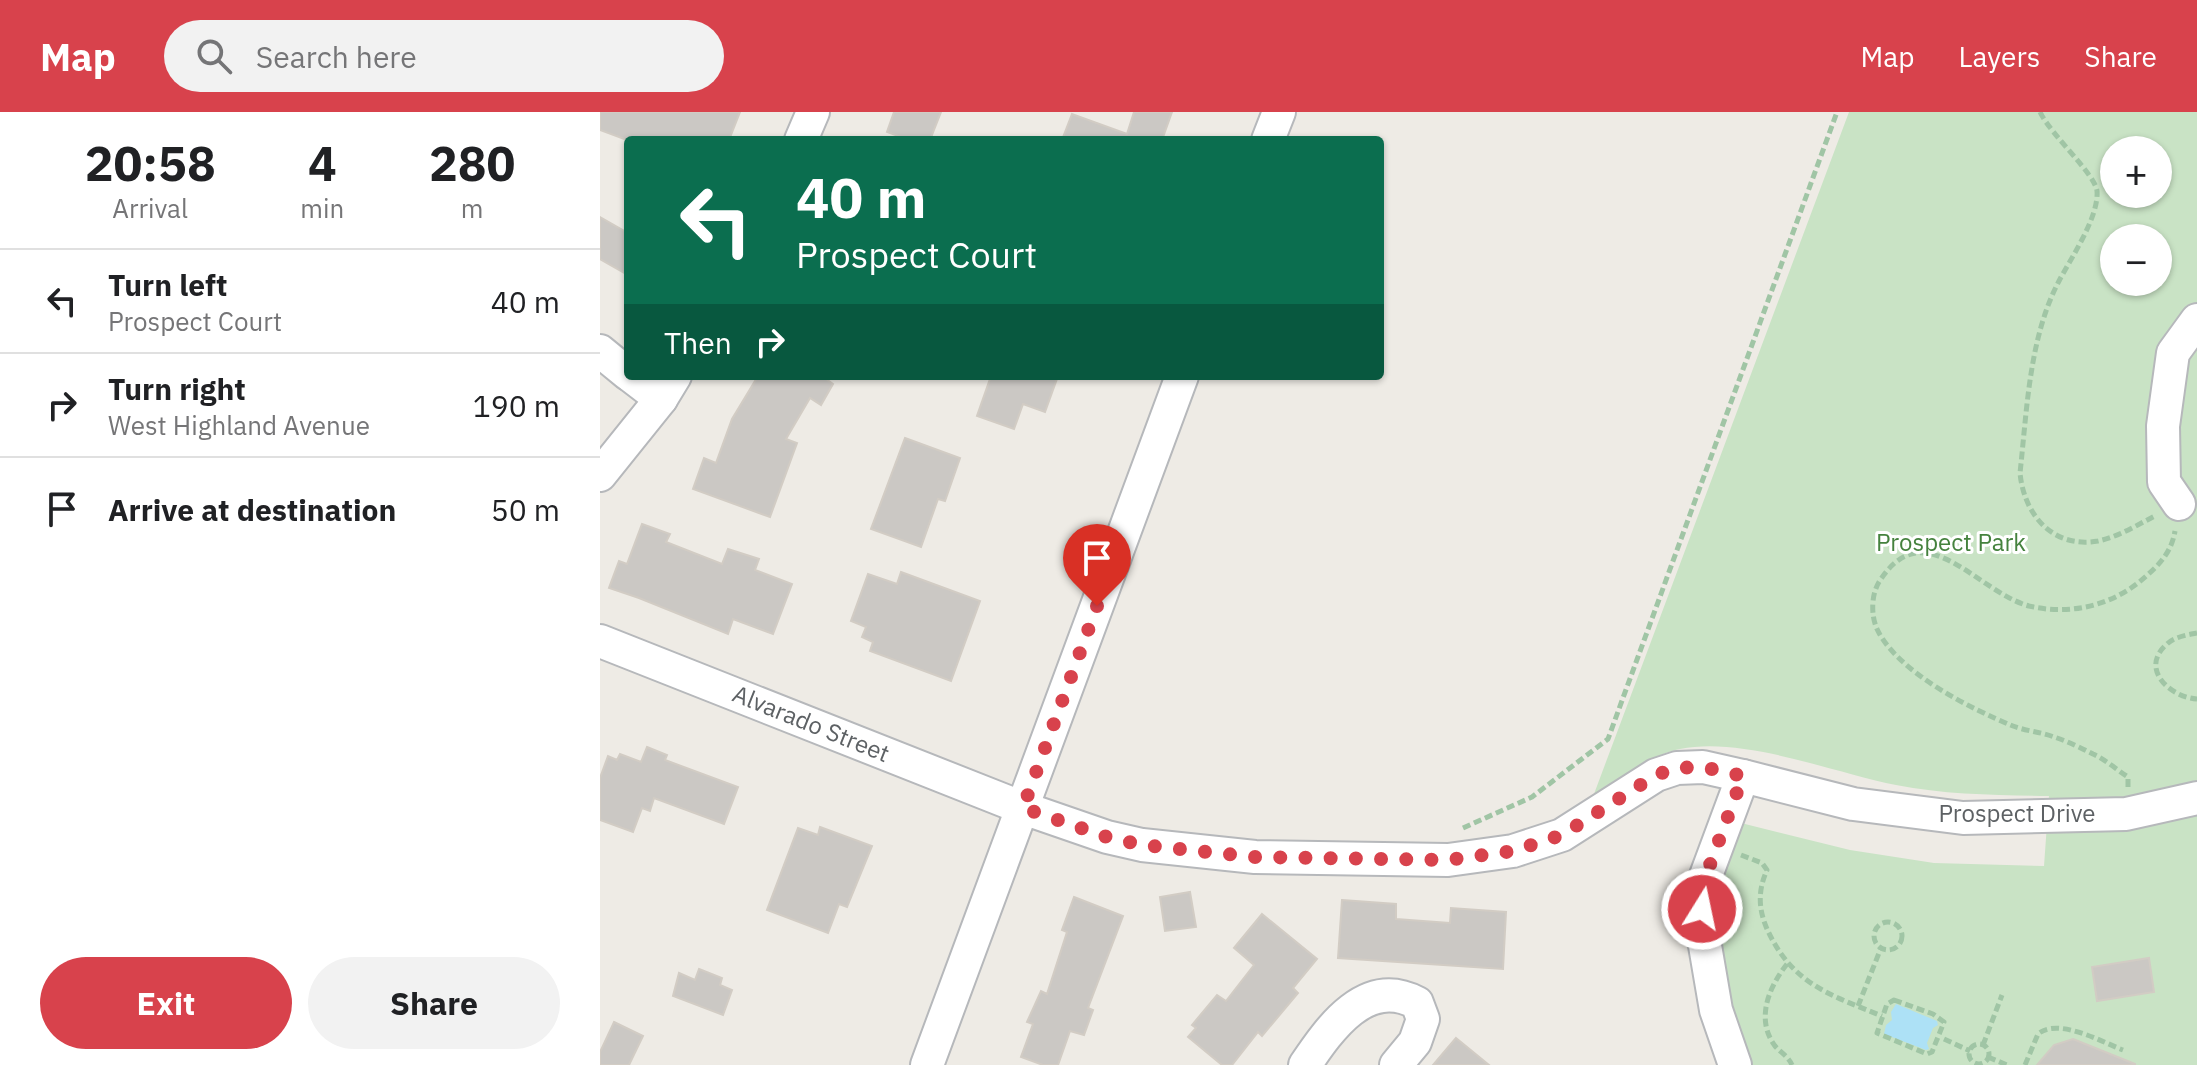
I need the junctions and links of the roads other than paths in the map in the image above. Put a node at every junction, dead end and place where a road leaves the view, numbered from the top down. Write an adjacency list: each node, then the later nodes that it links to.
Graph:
1 (813, 112): 3 (street)
2 (1279, 112): 4 (street)
3 (803, 136)
4 (1270, 136)
5 (2197, 320): 12 (street)
6 (600, 351): 7 (street)
7 (624, 370)
8 (645, 380): 10 (street)
9 (1181, 380): 16 (street)
10 (668, 388): 11 (street)
11 (600, 475)
12 (2179, 504)
13 (600, 641): 16 (street, Alvarado Street)
14 (1743, 776): 15 (street, Prospect Drive); 16 (street, Alvarado Street); 20 (street)
15 (2197, 798)
16 (1023, 808): 17 (street)
17 (927, 1065)
18 (1305, 1065): 19 (street)
19 (1396, 1065)
20 (1735, 1065)

